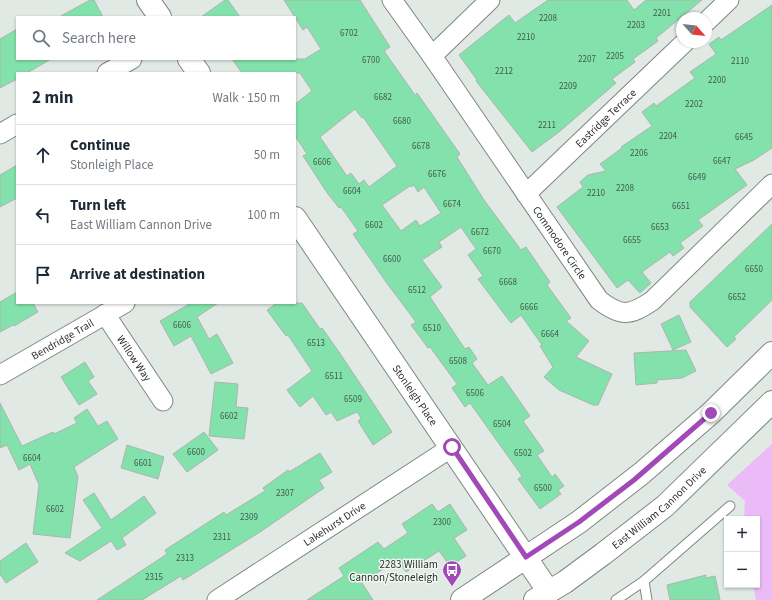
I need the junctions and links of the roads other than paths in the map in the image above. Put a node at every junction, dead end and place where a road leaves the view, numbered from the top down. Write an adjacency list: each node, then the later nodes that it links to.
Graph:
1 (148, 0): 5 (main road)
2 (392, 0): 8 (street, Commodore Circle)
3 (490, 0): 8 (street)
4 (729, 0): 6 (street)
5 (159, 16)
6 (712, 16)
7 (679, 48): 16 (street, Eastridge Terrace)
8 (432, 56): 16 (street, Commodore Circle)
9 (130, 60): 11 (street)
10 (190, 60): 12 (main road)
11 (109, 72)
12 (198, 72)
13 (16, 125): 14 (street)
14 (0, 134)
15 (772, 184): 16 (street, Commodore Circle)
16 (526, 194)
17 (296, 219): 24 (main road, Stonleigh Place)
18 (123, 304): 19 (street, Bendridge Trail)
19 (105, 314): 21 (street, Bendridge Trail); 22 (street, Willow Way)
20 (772, 353): 26 (main road)
21 (0, 375)
22 (163, 401)
23 (772, 402): 28 (main road, East William Cannon Drive)
24 (452, 447): 26 (main road, Stonleigh Place); 30 (street, Lakehurst Drive)
25 (730, 506): 27 (lane)
26 (526, 557): 28 (main road, Stonleigh Place); 31 (main road)
27 (644, 581): 29 (lane); 32 (lane)
28 (546, 597)
29 (617, 599)
30 (218, 600)
31 (462, 600)
32 (647, 600)

